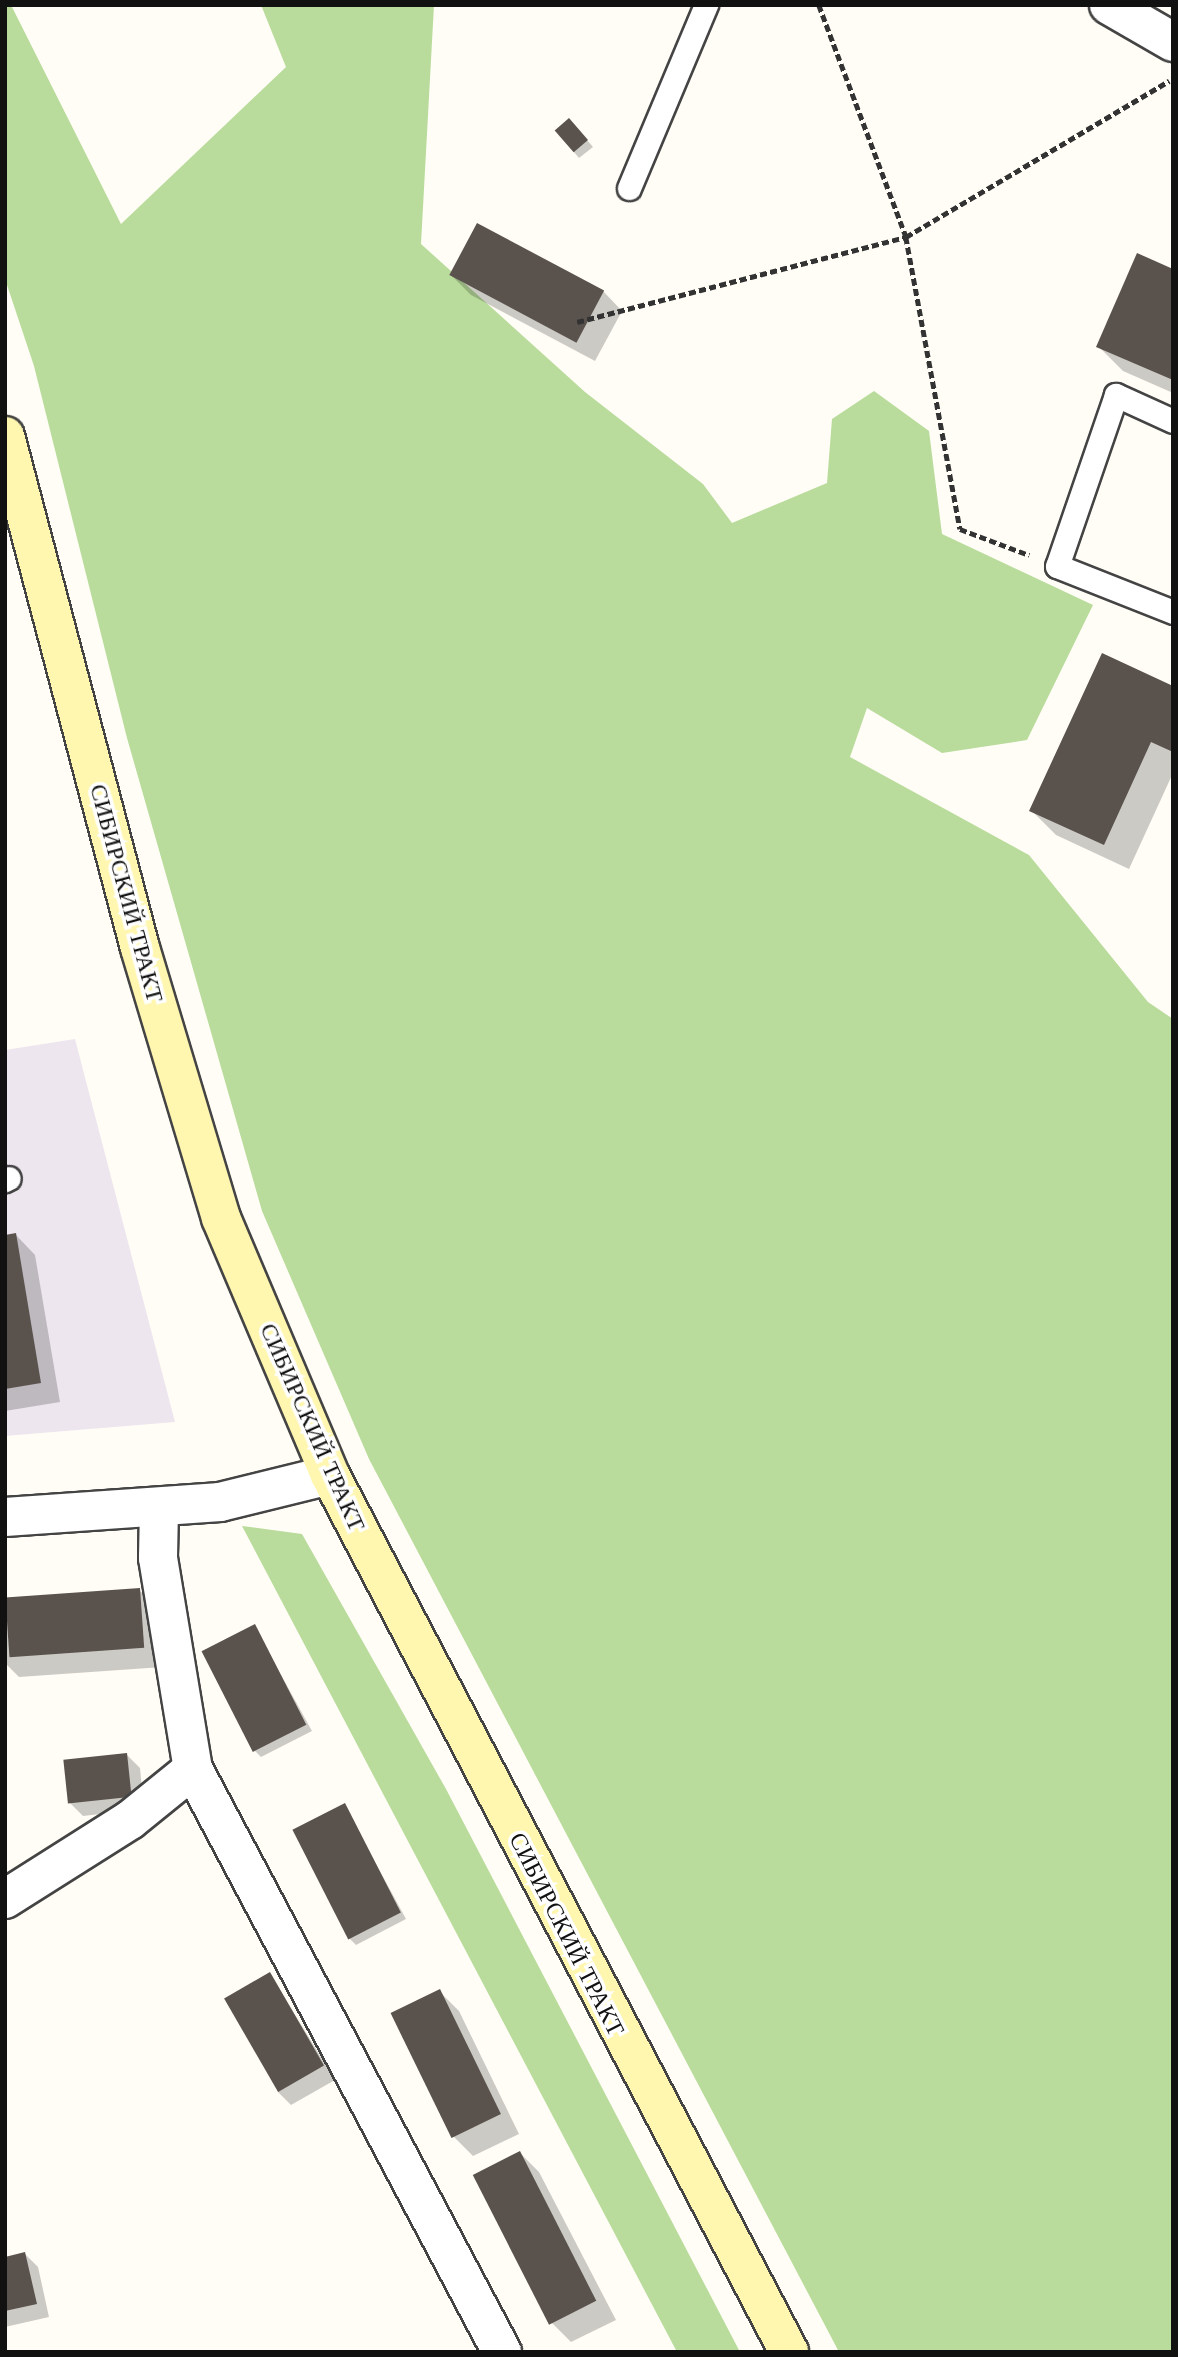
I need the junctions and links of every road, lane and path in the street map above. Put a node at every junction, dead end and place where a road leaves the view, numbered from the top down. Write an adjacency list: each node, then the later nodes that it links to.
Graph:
1 (706, 5): 6 (lane)
2 (819, 5): 7 (path)
3 (1109, 5): 4 (street)
4 (1173, 42)
5 (1173, 78): 7 (path)
6 (629, 188)
7 (906, 237): 8 (path); 11 (path)
8 (577, 321)
9 (1173, 421): 11 (lane)
10 (5, 436): 13 (main road, СИБИРСКИЙ ТРАКТ)
11 (1057, 565): 12 (lane)
12 (1173, 612)
13 (330, 1475): 14 (street); 19 (main road, СИБИРСКИЙ ТРАКТ)
14 (159, 1509): 15 (street); 16 (street)
15 (5, 1517)
16 (193, 1769): 17 (street); 18 (street)
17 (5, 1899)
18 (502, 2352)
19 (789, 2352)

